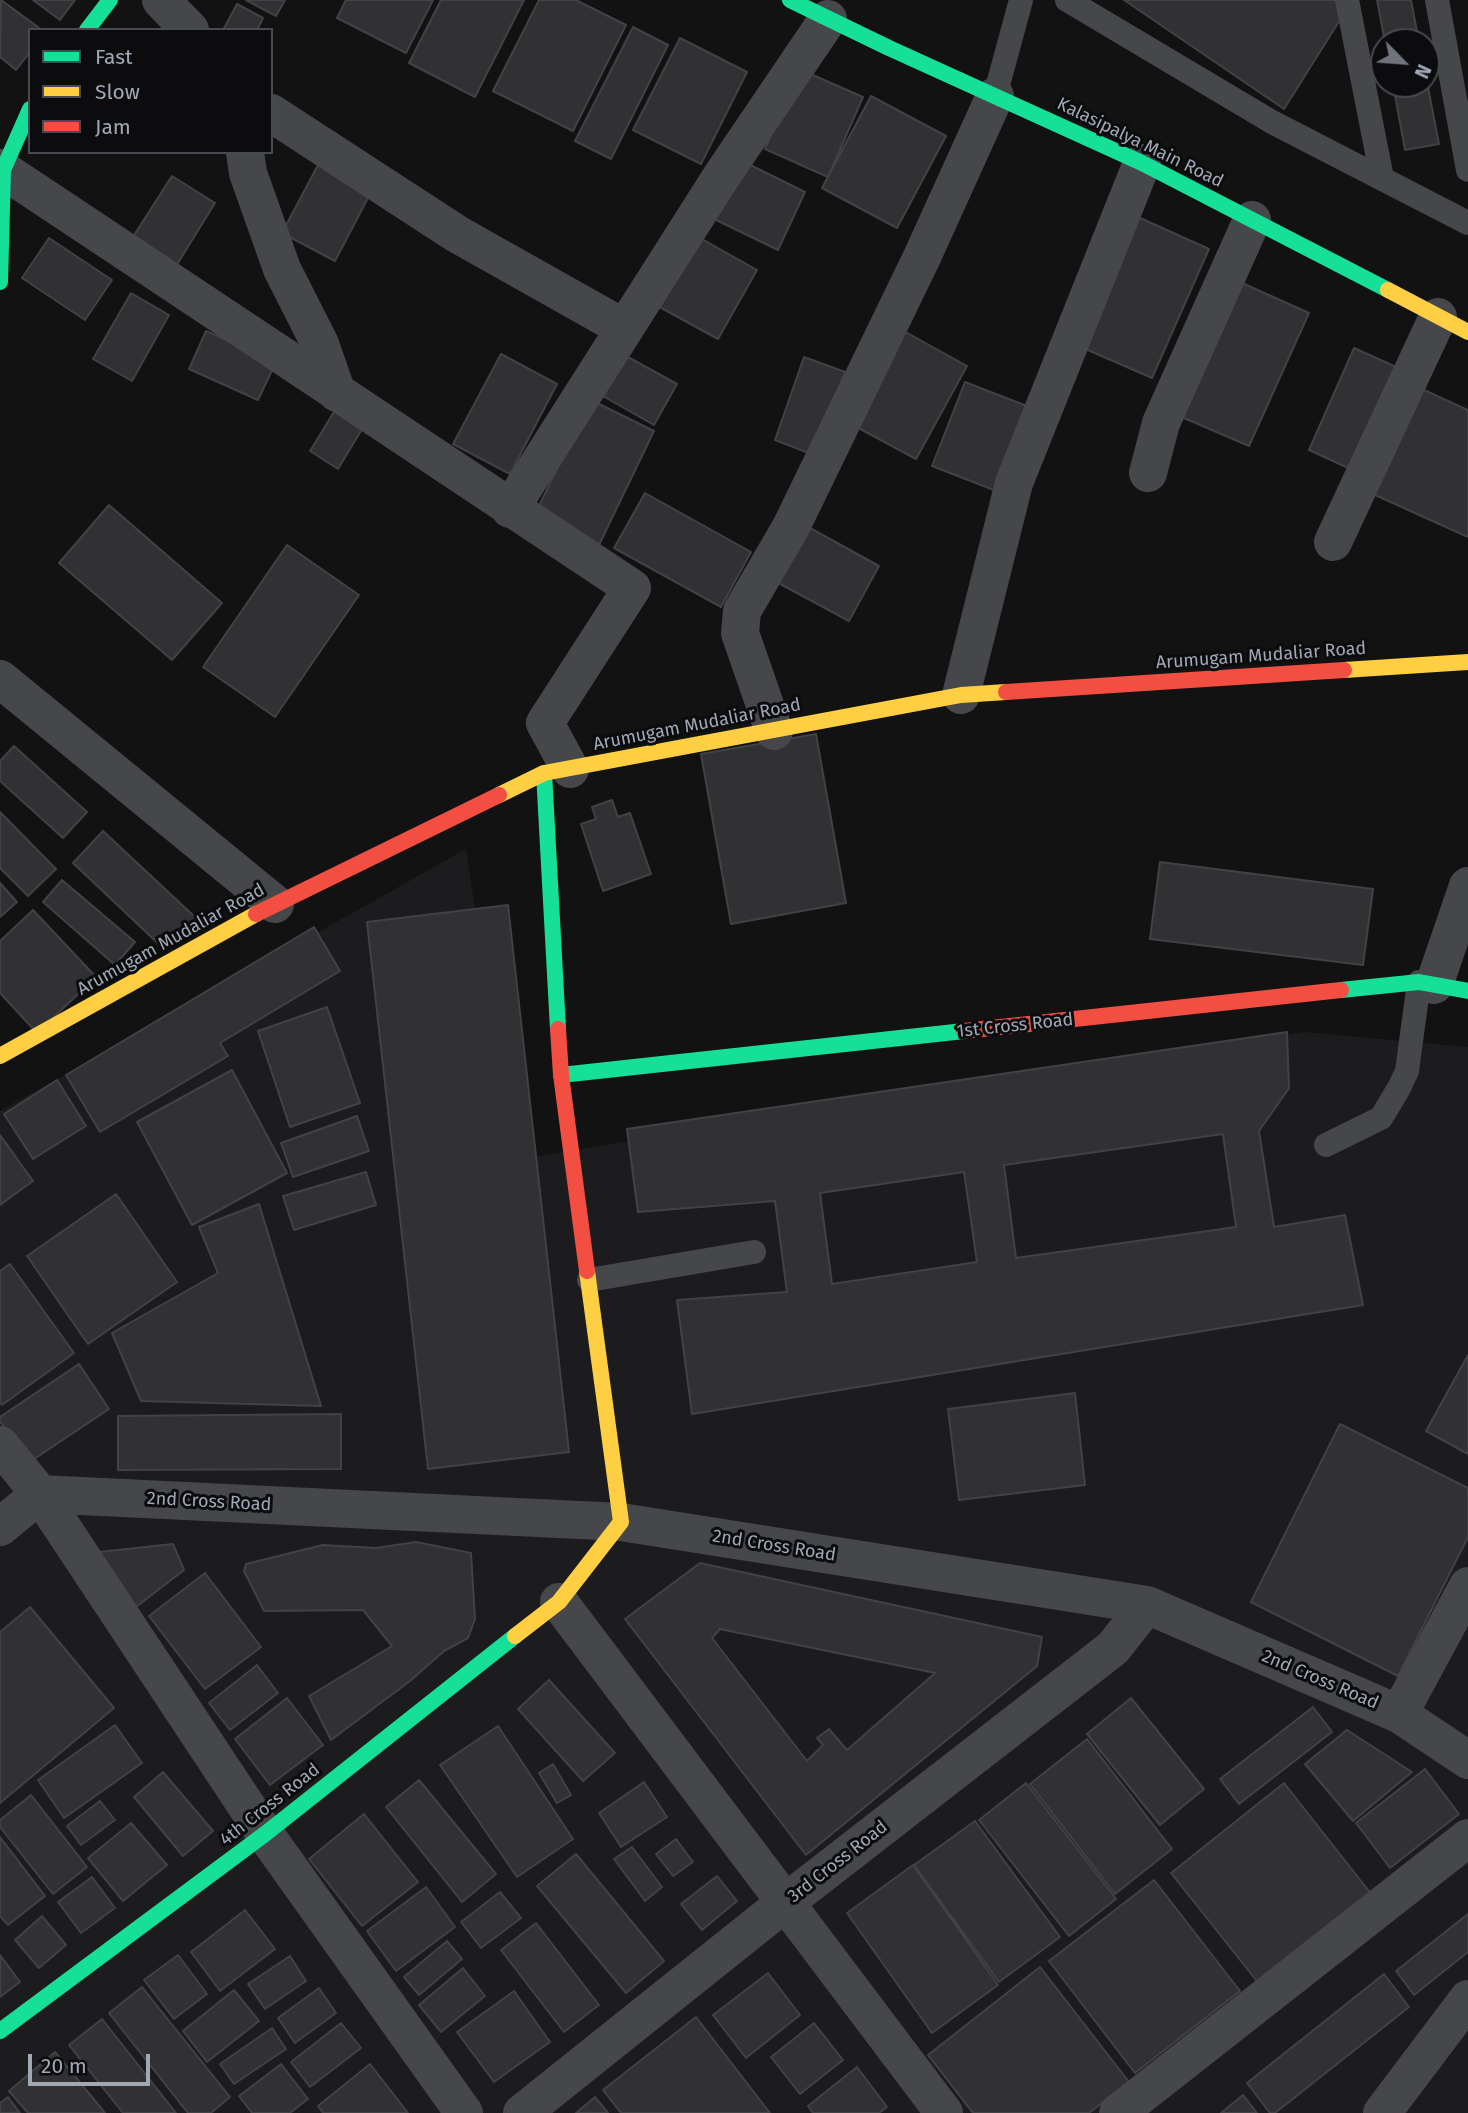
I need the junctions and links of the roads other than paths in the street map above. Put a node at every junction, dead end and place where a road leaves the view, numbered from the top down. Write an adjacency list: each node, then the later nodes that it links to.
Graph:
1 (110, 0): 9 (street)
2 (161, 0): 10 (street)
3 (790, 0): 8 (street, Kalasipalya Main Road)
4 (1021, 0): 11 (lane)
5 (1067, 0): 18 (lane)
6 (1347, 0): 18 (lane)
7 (1437, 0): 17 (lane)
8 (828, 19): 11 (street, Kalasipalya Main Road); 23 (street)
9 (88, 28)
10 (188, 28)
11 (995, 96): 15 (street, Kalasipalya Main Road); 31 (street)
12 (28, 113): 16 (street)
13 (273, 114): 23 (street)
14 (245, 154): 24 (street)
15 (1142, 163): 19 (street, Kalasipalya Main Road); 30 (street)
16 (1, 169): 21 (street); 24 (street)
17 (1468, 170)
18 (1382, 178): 20 (lane)
19 (1252, 220): 22 (street, Kalasipalya Main Road); 25 (street)
20 (1468, 223)
21 (0, 282)
22 (1453, 325): 27 (street)
23 (624, 328): 26 (street)
24 (337, 393): 26 (street)
25 (1148, 473)
26 (510, 509): 32 (street)
27 (1333, 542)
28 (1468, 662): 30 (street, Arumugam Mudaliar Road)
29 (0, 679): 34 (street)
30 (961, 695): 31 (street, Arumugam Mudaliar Road)
31 (774, 731): 32 (street, Arumugam Mudaliar Road)
32 (557, 771): 34 (street, Arumugam Mudaliar Road); 37 (street)
33 (1468, 886): 35 (street)
34 (275, 904): 36 (street, Arumugam Mudaliar Road)
35 (1441, 986): 37 (street, 1st Cross Road); 38 (lane)
36 (0, 1056)
37 (561, 1075): 40 (street)
38 (1326, 1145)
39 (754, 1252): 40 (lane)
40 (589, 1280): 43 (street)
41 (0, 1445): 42 (street)
42 (40, 1494): 43 (street, 2nd Cross Road); 44 (street); 50 (street)
43 (621, 1522): 46 (street, 4th Cross Road); 47 (street, 2nd Cross Road)
44 (0, 1527)
45 (1468, 1586): 48 (street)
46 (559, 1602): 50 (street, 4th Cross Road); 52 (street)
47 (1147, 1605): 48 (street, 2nd Cross Road); 52 (street, 3rd Cross Road)
48 (1399, 1714): 49 (street, 2nd Cross Road)
49 (1468, 1760)
50 (265, 1834): 54 (street, 4th Cross Road); 55 (street)
51 (1468, 1838): 58 (street)
52 (786, 1902): 56 (street, 3rd Cross Road); 57 (street)
53 (1468, 1998): 59 (street)
54 (0, 2031)
55 (464, 2113)
56 (522, 2113)
57 (944, 2113)
58 (1118, 2113)
59 (1382, 2113)

